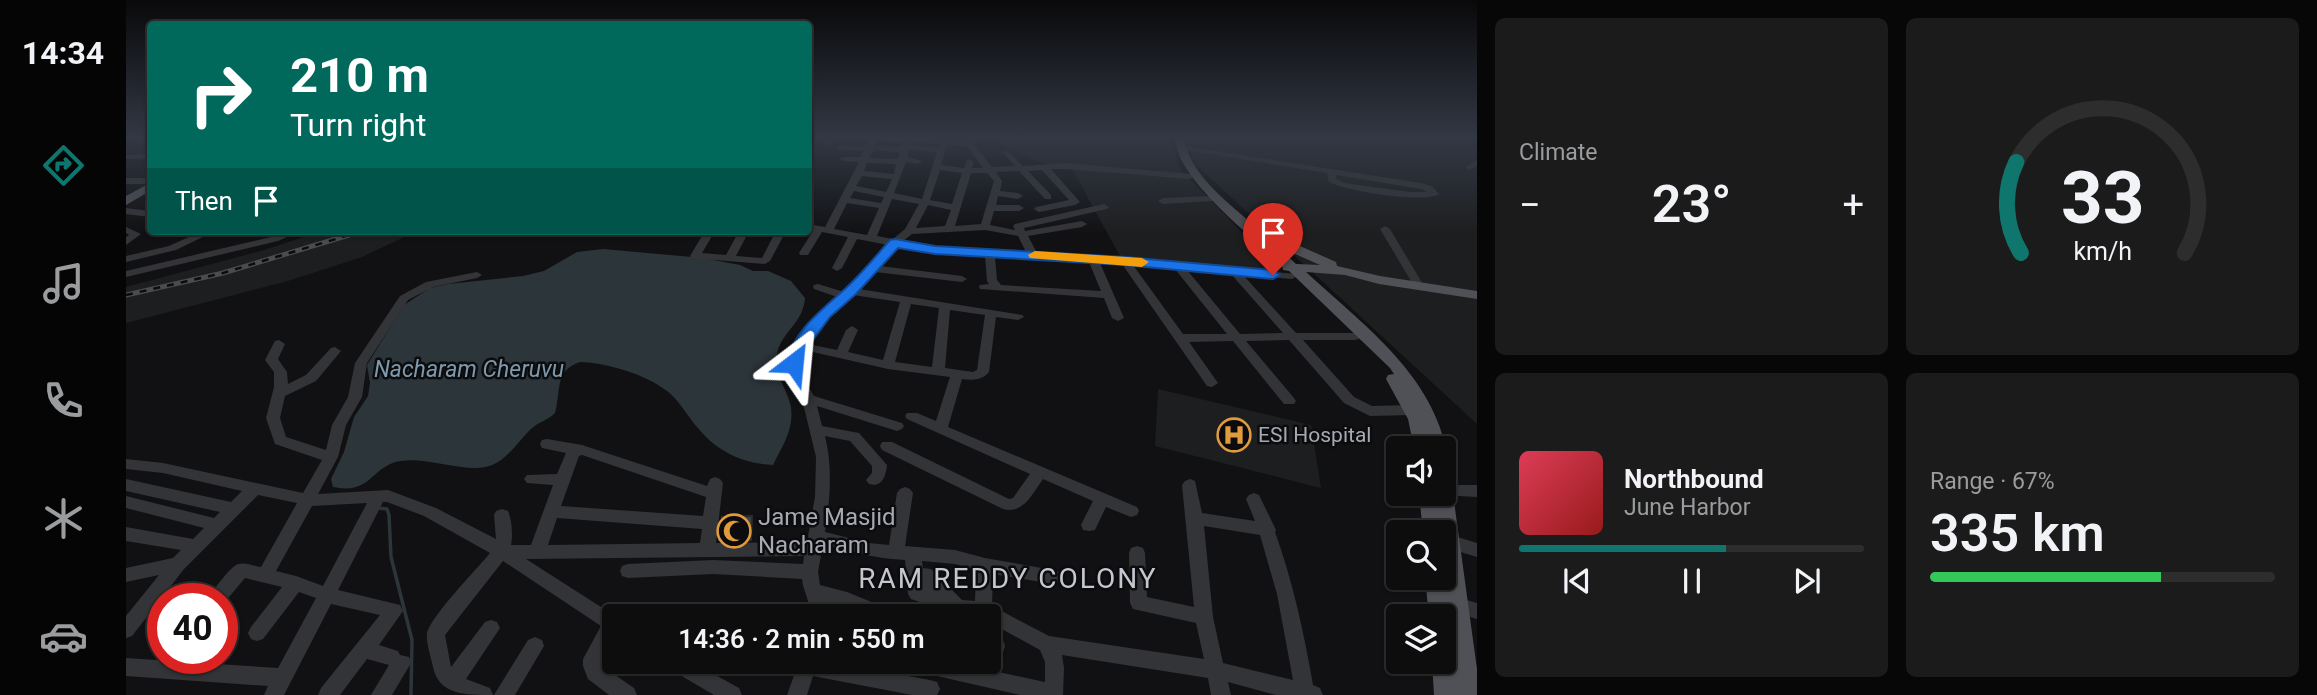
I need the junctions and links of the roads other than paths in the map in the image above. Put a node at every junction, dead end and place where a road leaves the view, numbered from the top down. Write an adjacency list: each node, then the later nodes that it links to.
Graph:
1 (860, 169): 14 (street)
2 (899, 169): 16 (street)
3 (936, 169): 31 (street)
4 (970, 169): 34 (street)
5 (994, 169): 12 (street)
6 (1023, 169): 26 (street)
7 (1046, 169): 37 (street)
8 (1093, 169): 15 (street)
9 (1185, 169): 15 (main road)
10 (1191, 169): 47 (main road)
11 (1323, 169): 13 (street)
12 (988, 170): 23 (street)
13 (1331, 171): 13 (street)
14 (859, 173): 16 (street); 21 (street)
15 (1188, 176): 28 (main road)
16 (897, 177): 24 (street)
17 (126, 181): 18 (street)
18 (147, 183)
19 (147, 183): 22 (street)
20 (147, 184): 29 (main road)
21 (851, 188): 24 (street); 27 (street)
22 (126, 189)
23 (995, 193): 25 (street); 35 (street)
24 (888, 195): 31 (street); 32 (street)
25 (1018, 195)
26 (1048, 197)
27 (845, 200): 32 (street); 43 (street)
28 (1211, 200): 30 (street); 72 (main road)
29 (126, 201)
30 (1164, 201)
31 (925, 202): 34 (street); 46 (street)
32 (885, 206): 56 (street)
33 (1104, 207): 48 (street)
34 (957, 208): 41 (street)
35 (990, 208): 36 (street); 42 (street)
36 (1019, 208)
37 (1040, 209)
38 (126, 211): 39 (street)
39 (147, 214)
40 (1082, 224): 48 (street)
41 (950, 227): 42 (street); 46 (street)
42 (985, 228): 48 (street)
43 (819, 229): 55 (street); 60 (street)
44 (1385, 229): 77 (street)
45 (126, 230): 57 (street)
46 (909, 231): 59 (street)
47 (1256, 232): 70 (main road); 72 (main road)
48 (1023, 234): 62 (street)
49 (201, 235): 63 (street)
50 (251, 235): 58 (street)
51 (281, 235): 58 (street)
52 (708, 235): 64 (street)
53 (742, 235): 64 (street)
54 (779, 235): 64 (street)
55 (854, 235): 56 (street); 68 (street)
56 (871, 238): 59 (street)
57 (126, 242)
58 (253, 243): 73 (street)
59 (895, 243): 61 (street); 69 (street)
60 (804, 253)
61 (990, 253): 62 (street); 80 (street)
62 (1033, 255): 65 (street)
63 (126, 259)
64 (729, 259)
65 (1093, 259): 66 (street); 82 (street)
66 (1125, 261): 67 (street); 93 (street)
67 (1178, 266): 71 (street); 90 (street)
68 (837, 268)
69 (872, 268): 75 (street); 81 (street)
70 (1346, 271): 72 (main road); 76 (main road)
71 (1235, 272): 72 (street); 92 (street)
72 (1292, 272): 76 (main road); 91 (main road); 111 (main road)
73 (126, 274)
74 (477, 275): 115 (street)
75 (962, 279)
76 (1379, 280): 77 (main road)
77 (1419, 286): 83 (main road)
78 (818, 287): 81 (street)
79 (985, 287): 80 (street)
80 (998, 288): 82 (street)
81 (848, 293): 84 (street); 95 (street)
82 (1109, 295): 88 (street)
83 (1477, 295)
84 (906, 300): 85 (street); 98 (street)
85 (945, 306): 86 (street); 99 (street)
86 (991, 312): 87 (street); 100 (street)
87 (1018, 317)
88 (1118, 318)
89 (852, 330): 97 (street)
90 (1234, 336): 92 (street); 93 (street); 104 (street)
91 (1355, 336): 92 (street); 105 (main road)
92 (1292, 337): 105 (street)
93 (1180, 338): 101 (street)
94 (279, 344): 102 (street)
95 (801, 346): 97 (street); 103 (street)
96 (335, 351): 102 (street)
97 (841, 354): 98 (street)
98 (888, 365): 99 (street)
99 (938, 371): 100 (street)
100 (957, 374): 108 (street)
101 (1212, 383)
102 (281, 393): 115 (street)
103 (809, 398): 107 (street); 109 (street)
104 (1289, 401)
105 (1412, 410): 110 (main road)
106 (912, 416): 108 (street)
107 (897, 426)
108 (940, 429): 117 (street)
109 (818, 430): 120 (street); 142 (street)
110 (1421, 436)
111 (1434, 436)
112 (547, 444): 114 (street)
113 (887, 446): 117 (street)
114 (577, 450): 119 (street); 137 (street)
115 (331, 457): 130 (street)
116 (126, 464): 123 (street)
117 (1039, 473): 128 (street)
118 (531, 479): 119 (street)
119 (562, 480): 133 (street)
120 (874, 480)
121 (126, 485): 132 (street)
122 (1189, 485): 136 (street)
123 (255, 488): 130 (street); 132 (street)
124 (1477, 491): 125 (street)
125 (1456, 492)
126 (905, 493): 150 (street)
127 (378, 497): 130 (street); 147 (street); 163 (street)
128 (1102, 498): 134 (street); 139 (street)
129 (1254, 499): 140 (street)
130 (309, 500): 156 (street)
131 (126, 502): 138 (street)
132 (233, 509): 138 (street)
133 (551, 511): 137 (street); 148 (street)
134 (1131, 511)
135 (502, 515): 147 (street)
136 (1195, 518): 140 (street); 171 (street)
137 (709, 523): 145 (street)
138 (216, 525): 144 (street)
139 (1089, 525)
140 (1268, 530): 192 (street)
141 (126, 534): 144 (street)
142 (815, 542): 145 (street); 150 (street); 158 (street)
143 (1456, 543): 146 (street)
144 (196, 545): 151 (street)
145 (707, 550): 148 (street)
146 (1477, 550)
147 (501, 552): 148 (street); 170 (street); 188 (street)
148 (537, 552)
149 (1137, 553): 171 (street)
150 (905, 554): 152 (street); 166 (street)
151 (178, 564): 155 (street); 174 (street)
152 (985, 565): 157 (street); 168 (street)
153 (628, 571): 158 (street)
154 (925, 574): 167 (street)
155 (126, 575)
156 (265, 576): 159 (street); 160 (street)
157 (1053, 576)
158 (811, 581): 164 (street); 165 (street)
159 (230, 583)
160 (296, 583): 163 (street); 175 (street)
161 (1444, 590): 169 (main road)
162 (1453, 590): 169 (main road)
163 (327, 595): 179 (street); 189 (street)
164 (818, 604)
165 (856, 604)
166 (941, 604)
167 (952, 604)
168 (983, 604)
169 (1458, 611): 202 (main road)
170 (602, 617)
171 (1204, 617): 181 (street)
172 (1001, 620): 177 (street)
173 (491, 628): 188 (street)
174 (126, 630)
175 (257, 633)
176 (602, 642): 197 (street)
177 (1047, 644): 181 (street); 191 (street)
178 (536, 646): 196 (street)
179 (365, 650): 193 (street); 194 (street)
180 (126, 667): 189 (street)
181 (1215, 670): 192 (street); 200 (street)
182 (696, 674): 198 (street)
183 (802, 674): 199 (street)
184 (851, 674): 190 (street)
185 (935, 674): 190 (street)
186 (976, 674): 191 (street)
187 (1445, 674): 201 (main road)
188 (451, 683): 195 (street)
189 (279, 687)
190 (929, 692)
191 (1053, 694)
192 (1309, 694)
193 (328, 695)
194 (381, 695)
195 (483, 695)
196 (504, 695)
197 (627, 695)
198 (732, 695)
199 (797, 695)
200 (1221, 695)
201 (1447, 695)
202 (1468, 695)

